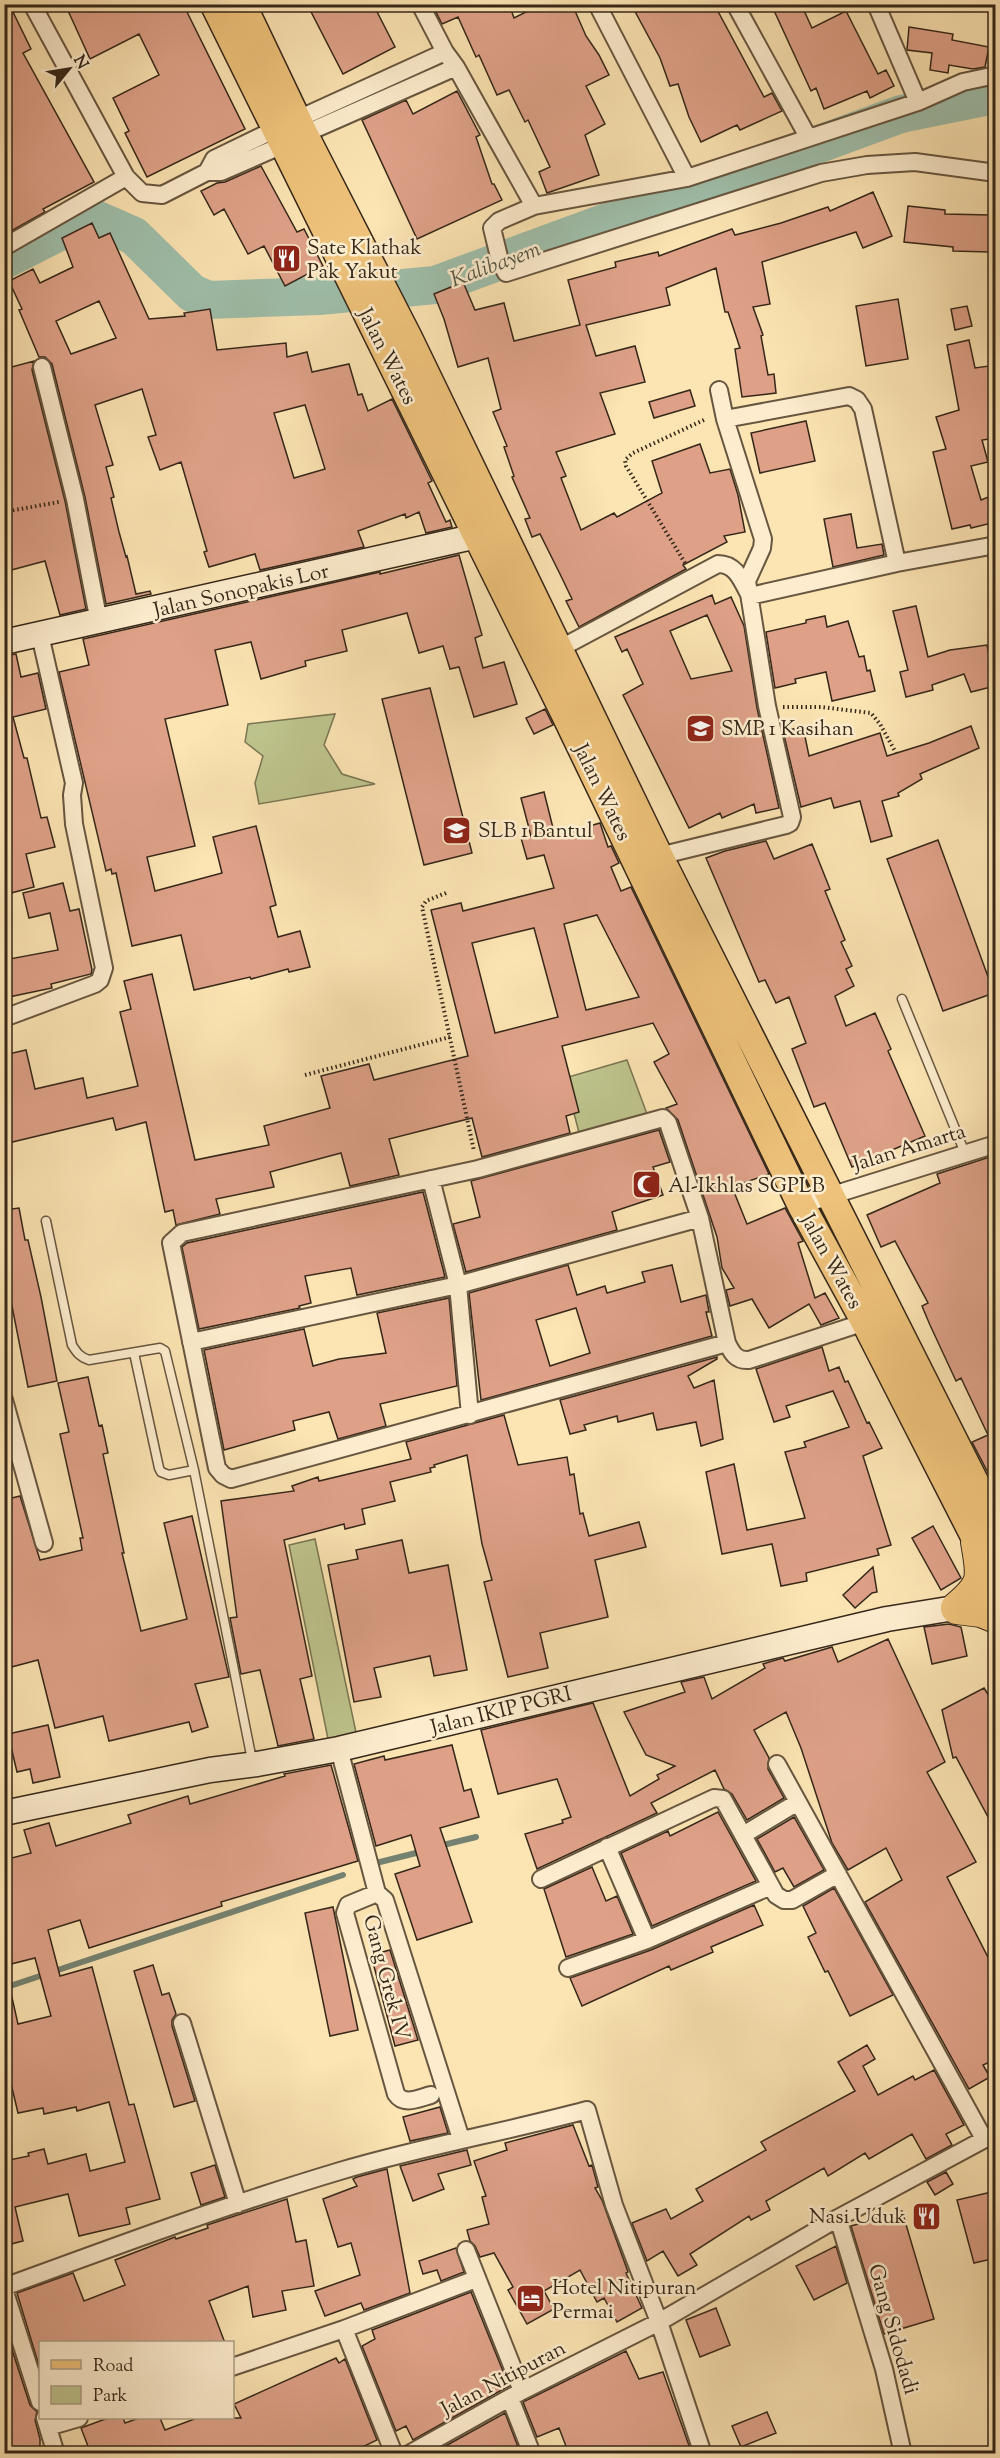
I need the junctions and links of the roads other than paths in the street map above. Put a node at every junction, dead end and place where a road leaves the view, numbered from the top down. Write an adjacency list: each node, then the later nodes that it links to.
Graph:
1 (32, 4): 15 (street)
2 (214, 4): 12 (main road, Jalan Wates)
3 (242, 4): 12 (main road, Jalan Wates)
4 (420, 4): 8 (street)
5 (597, 4): 16 (street)
6 (735, 4): 13 (street)
7 (876, 4): 11 (street)
8 (445, 52): 9 (street); 12 (street)
9 (456, 67): 12 (street); 17 (street)
10 (996, 75): 11 (street)
11 (918, 102): 13 (street)
12 (291, 131): 15 (street); 19 (main road, Jalan Wates)
13 (808, 137): 16 (street)
14 (996, 173): 17 (street)
15 (126, 177): 18 (street)
16 (687, 178): 17 (street)
17 (534, 206)
18 (4, 247)
19 (353, 255): 23 (main road, Jalan Wates); 30 (main road, Jalan Wates)
20 (42, 367): 27 (street)
21 (719, 390): 22 (street)
22 (724, 415): 25 (street); 26 (street)
23 (477, 536): 27 (main road, Jalan Sonopakis Lor); 38 (main road, Jalan Wates)
24 (996, 545): 25 (street)
25 (897, 563): 26 (street)
26 (750, 596): 30 (street); 31 (street)
27 (99, 622): 28 (main road, Jalan Sonopakis Lor)
28 (40, 635): 29 (main road, Jalan Sonopakis Lor); 33 (street)
29 (4, 642)
30 (559, 649): 31 (main road, Jalan Wates)
31 (659, 856): 37 (main road, Jalan Wates)
32 (902, 999): 35 (lane)
33 (4, 1018)
34 (996, 1144): 35 (street, Jalan Amarta)
35 (965, 1153): 37 (street, Jalan Amarta)
36 (431, 1179): 39 (street); 41 (street); 43 (street)
37 (829, 1195): 38 (street, Jalan Amarta); 49 (main road, Jalan Wates)
38 (801, 1205): 42 (main road, Jalan Wates)
39 (700, 1218): 41 (street); 44 (street)
40 (46, 1221): 45 (lane)
41 (458, 1285): 43 (street); 47 (street)
42 (865, 1322): 44 (street); 49 (main road, Jalan Wates)
43 (191, 1342): 47 (street)
44 (727, 1343): 47 (street)
45 (134, 1353): 48 (lane); 48 (lane)
46 (4, 1400): 50 (street)
47 (470, 1415)
48 (194, 1470): 56 (lane)
49 (986, 1533): 51 (main road, Jalan Wates); 53 (highway)
50 (44, 1542)
51 (996, 1578)
52 (996, 1601): 53 (main road, Jalan IKIP PGRI)
53 (957, 1608): 54 (highway); 55 (main road, Jalan IKIP PGRI)
54 (996, 1617)
55 (339, 1749): 56 (main road, Jalan IKIP PGRI); 65 (street, Gang Grek IV)
56 (257, 1764): 59 (main road, Jalan IKIP PGRI)
57 (777, 1764): 58 (street)
58 (798, 1803): 60 (street); 62 (street)
59 (4, 1812)
60 (743, 1835): 61 (street); 64 (street)
61 (607, 1847): 63 (street); 66 (street)
62 (838, 1874): 64 (street); 70 (street)
63 (541, 1879)
64 (771, 1886): 66 (street)
65 (377, 1893): 69 (street, Gang Grek IV); 71 (street)
66 (647, 1940): 67 (street)
67 (568, 1968)
68 (182, 2023): 72 (street)
69 (431, 2095)
70 (990, 2136): 73 (street, Jalan Nitipuran)
71 (461, 2139): 72 (street); 77 (street)
72 (238, 2204): 76 (street)
73 (838, 2218): 77 (street, Jalan Nitipuran); 89 (street, Gang Sidodadi)
74 (466, 2250): 75 (street)
75 (476, 2279): 78 (street); 80 (street)
76 (4, 2288): 81 (street)
77 (659, 2322): 80 (street, Jalan Nitipuran); 88 (street)
78 (344, 2329): 79 (street); 85 (street)
79 (234, 2366)
80 (516, 2395): 86 (street, Jalan Nitipuran); 87 (street)
81 (39, 2399)
82 (71, 2419): 83 (street)
83 (47, 2422): 84 (street)
84 (56, 2454)
85 (394, 2454)
86 (409, 2454)
87 (532, 2454)
88 (703, 2454)
89 (903, 2454)

